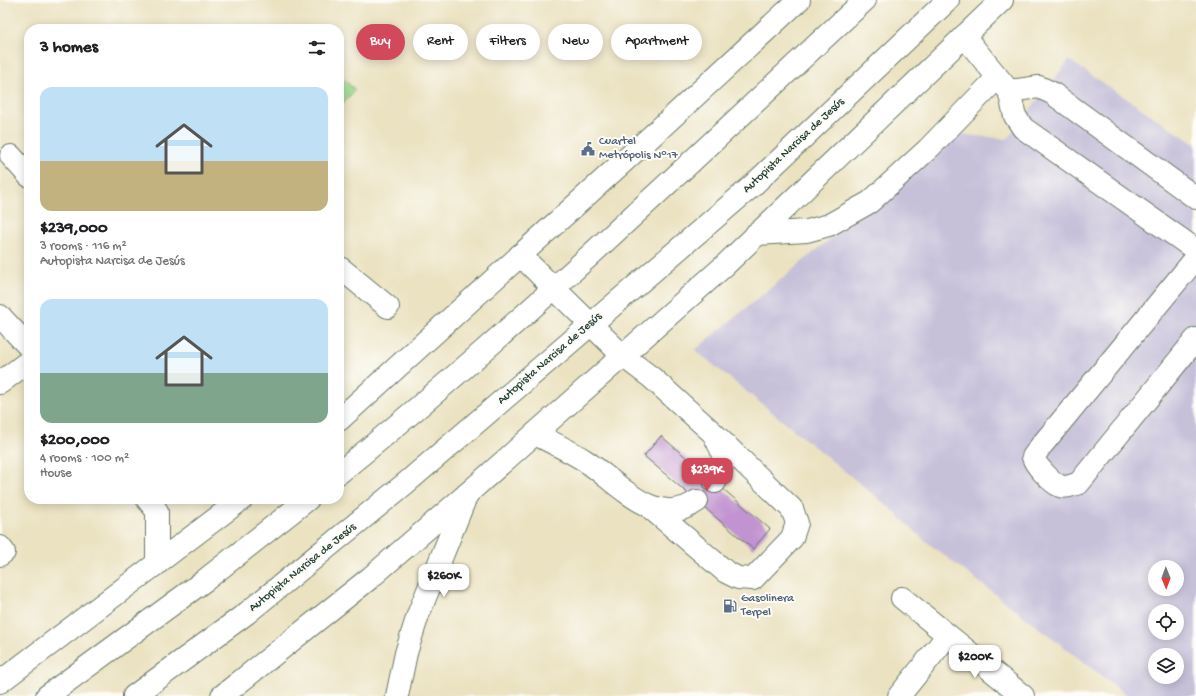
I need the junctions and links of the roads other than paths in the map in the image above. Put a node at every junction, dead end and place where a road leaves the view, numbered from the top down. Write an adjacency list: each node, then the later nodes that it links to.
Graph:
1 (799, 0): 12 (main road)
2 (865, 0): 15 (main road)
3 (948, 0): 18 (main road, Autopista Narcisa de Jesús)
4 (1002, 0): 5 (main road)
5 (964, 36): 6 (main road); 10 (main road)
6 (1003, 84): 9 (main road); 10 (main road); 11 (main road)
7 (10, 156): 8 (main road)
8 (24, 171)
9 (1196, 198)
10 (756, 234): 21 (main road)
11 (1196, 250)
12 (520, 255): 15 (main road); 24 (main road)
13 (1196, 258): 19 (main road)
14 (344, 271): 16 (main road)
15 (553, 288): 18 (main road); 27 (main road)
16 (388, 307)
17 (0, 316): 20 (main road)
18 (591, 324): 21 (main road); 42 (main road, Autopista Narcisa de Jesús)
19 (1196, 339)
20 (24, 342)
21 (623, 356): 25 (main road); 26 (main road)
22 (24, 365): 23 (main road)
23 (0, 384)
24 (344, 415)
25 (713, 433): 28 (main road); 34 (main road)
26 (535, 434): 29 (main road); 34 (main road)
27 (344, 469)
28 (715, 482)
29 (467, 494): 43 (main road); 44 (main road)
30 (697, 501): 34 (main road)
31 (151, 504): 37 (main road)
32 (235, 504): 37 (main road)
33 (302, 504): 41 (main road)
34 (652, 509)
35 (0, 547): 36 (main road)
36 (0, 555)
37 (157, 564): 40 (main road)
38 (902, 598): 39 (main road)
39 (948, 635): 45 (main road); 46 (main road)
40 (0, 682)
41 (47, 696)
42 (134, 696)
43 (222, 696)
44 (397, 696)
45 (898, 696)
46 (1023, 696)

